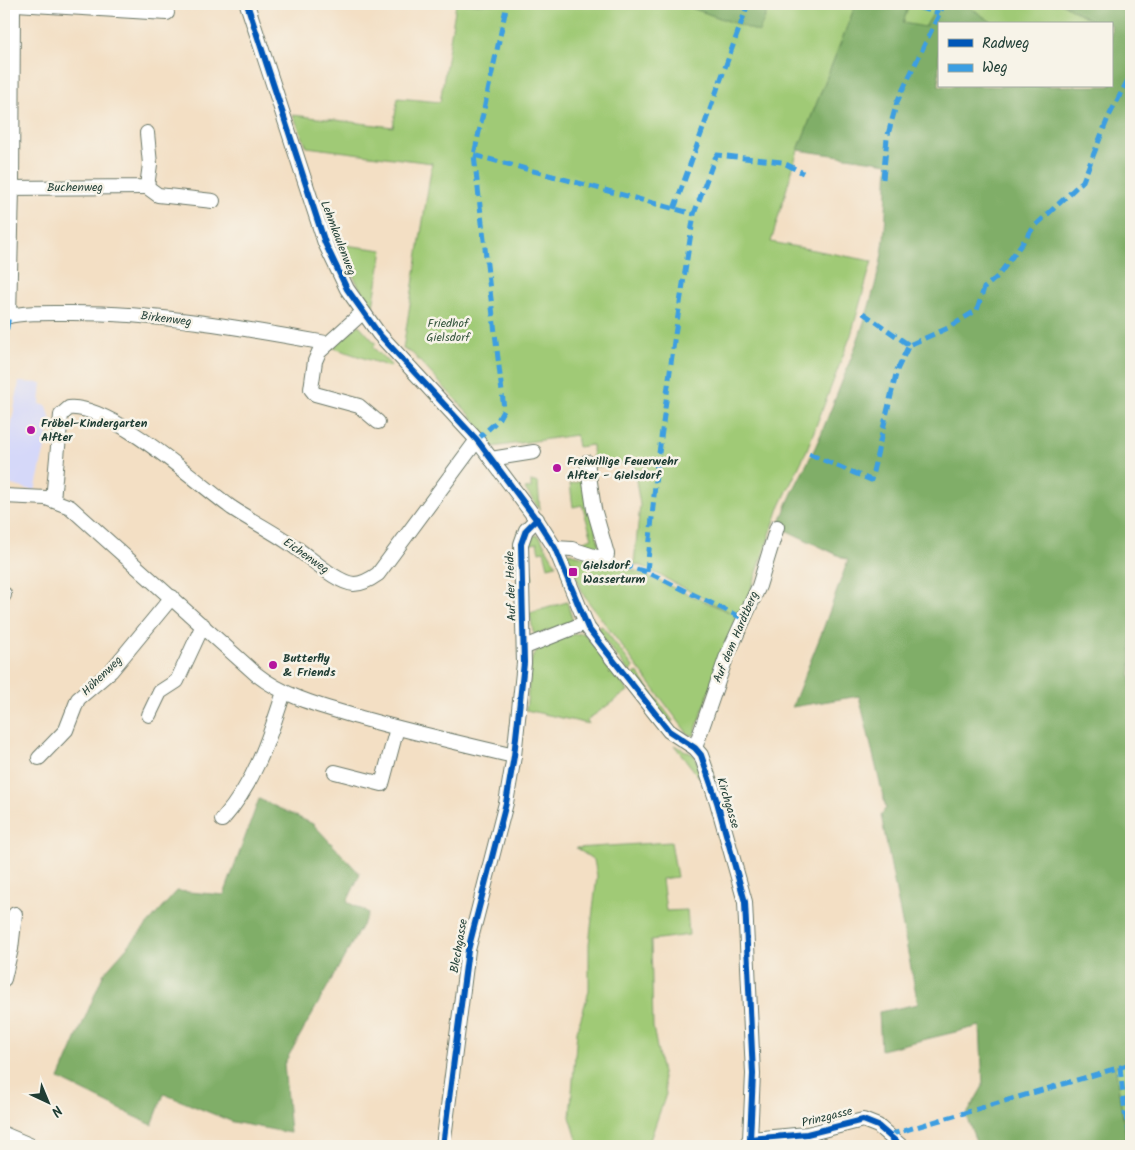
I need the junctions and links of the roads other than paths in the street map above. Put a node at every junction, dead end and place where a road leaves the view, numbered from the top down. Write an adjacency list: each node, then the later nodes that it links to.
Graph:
1 (14, 4): 3 (street); 6 (street)
2 (247, 4): 8 (street, Lehmkaulenweg)
3 (167, 14)
4 (147, 132): 5 (street)
5 (147, 187): 6 (street, Buchenweg); 7 (street, Buchenweg)
6 (8, 188): 9 (street)
7 (213, 201)
8 (362, 313): 10 (street); 12 (street, Lehmkaulenweg)
9 (6, 316): 10 (street, Birkenweg)
10 (326, 343): 11 (street)
11 (378, 422)
12 (478, 440): 14 (street); 17 (street, Eichenweg)
13 (534, 452): 14 (street)
14 (492, 459): 18 (street)
15 (587, 462): 20 (street)
16 (4, 496): 17 (street)
17 (53, 500): 21 (street)
18 (537, 519): 20 (street); 24 (street, Auf der Heide)
19 (777, 527): 28 (street, Auf dem Hardtberg)
20 (556, 548): 22 (street)
21 (172, 597): 23 (street); 30 (street, Höhenweg)
22 (585, 623): 24 (street); 28 (street)
23 (202, 625): 25 (street); 26 (street)
24 (525, 646): 29 (street, Auf der Heide)
25 (284, 692): 27 (street); 32 (street)
26 (148, 716)
27 (397, 728): 29 (street); 31 (street)
28 (695, 748): 36 (street, Kirchgasse)
29 (514, 756): 38 (street, Blechgasse)
30 (39, 758)
31 (336, 772)
32 (222, 820)
33 (15, 914): 34 (street)
34 (4, 979)
35 (4, 1134): 37 (street)
36 (748, 1142): 39 (street, Prinzgasse)
37 (32, 1146)
38 (446, 1146)
39 (900, 1146)

